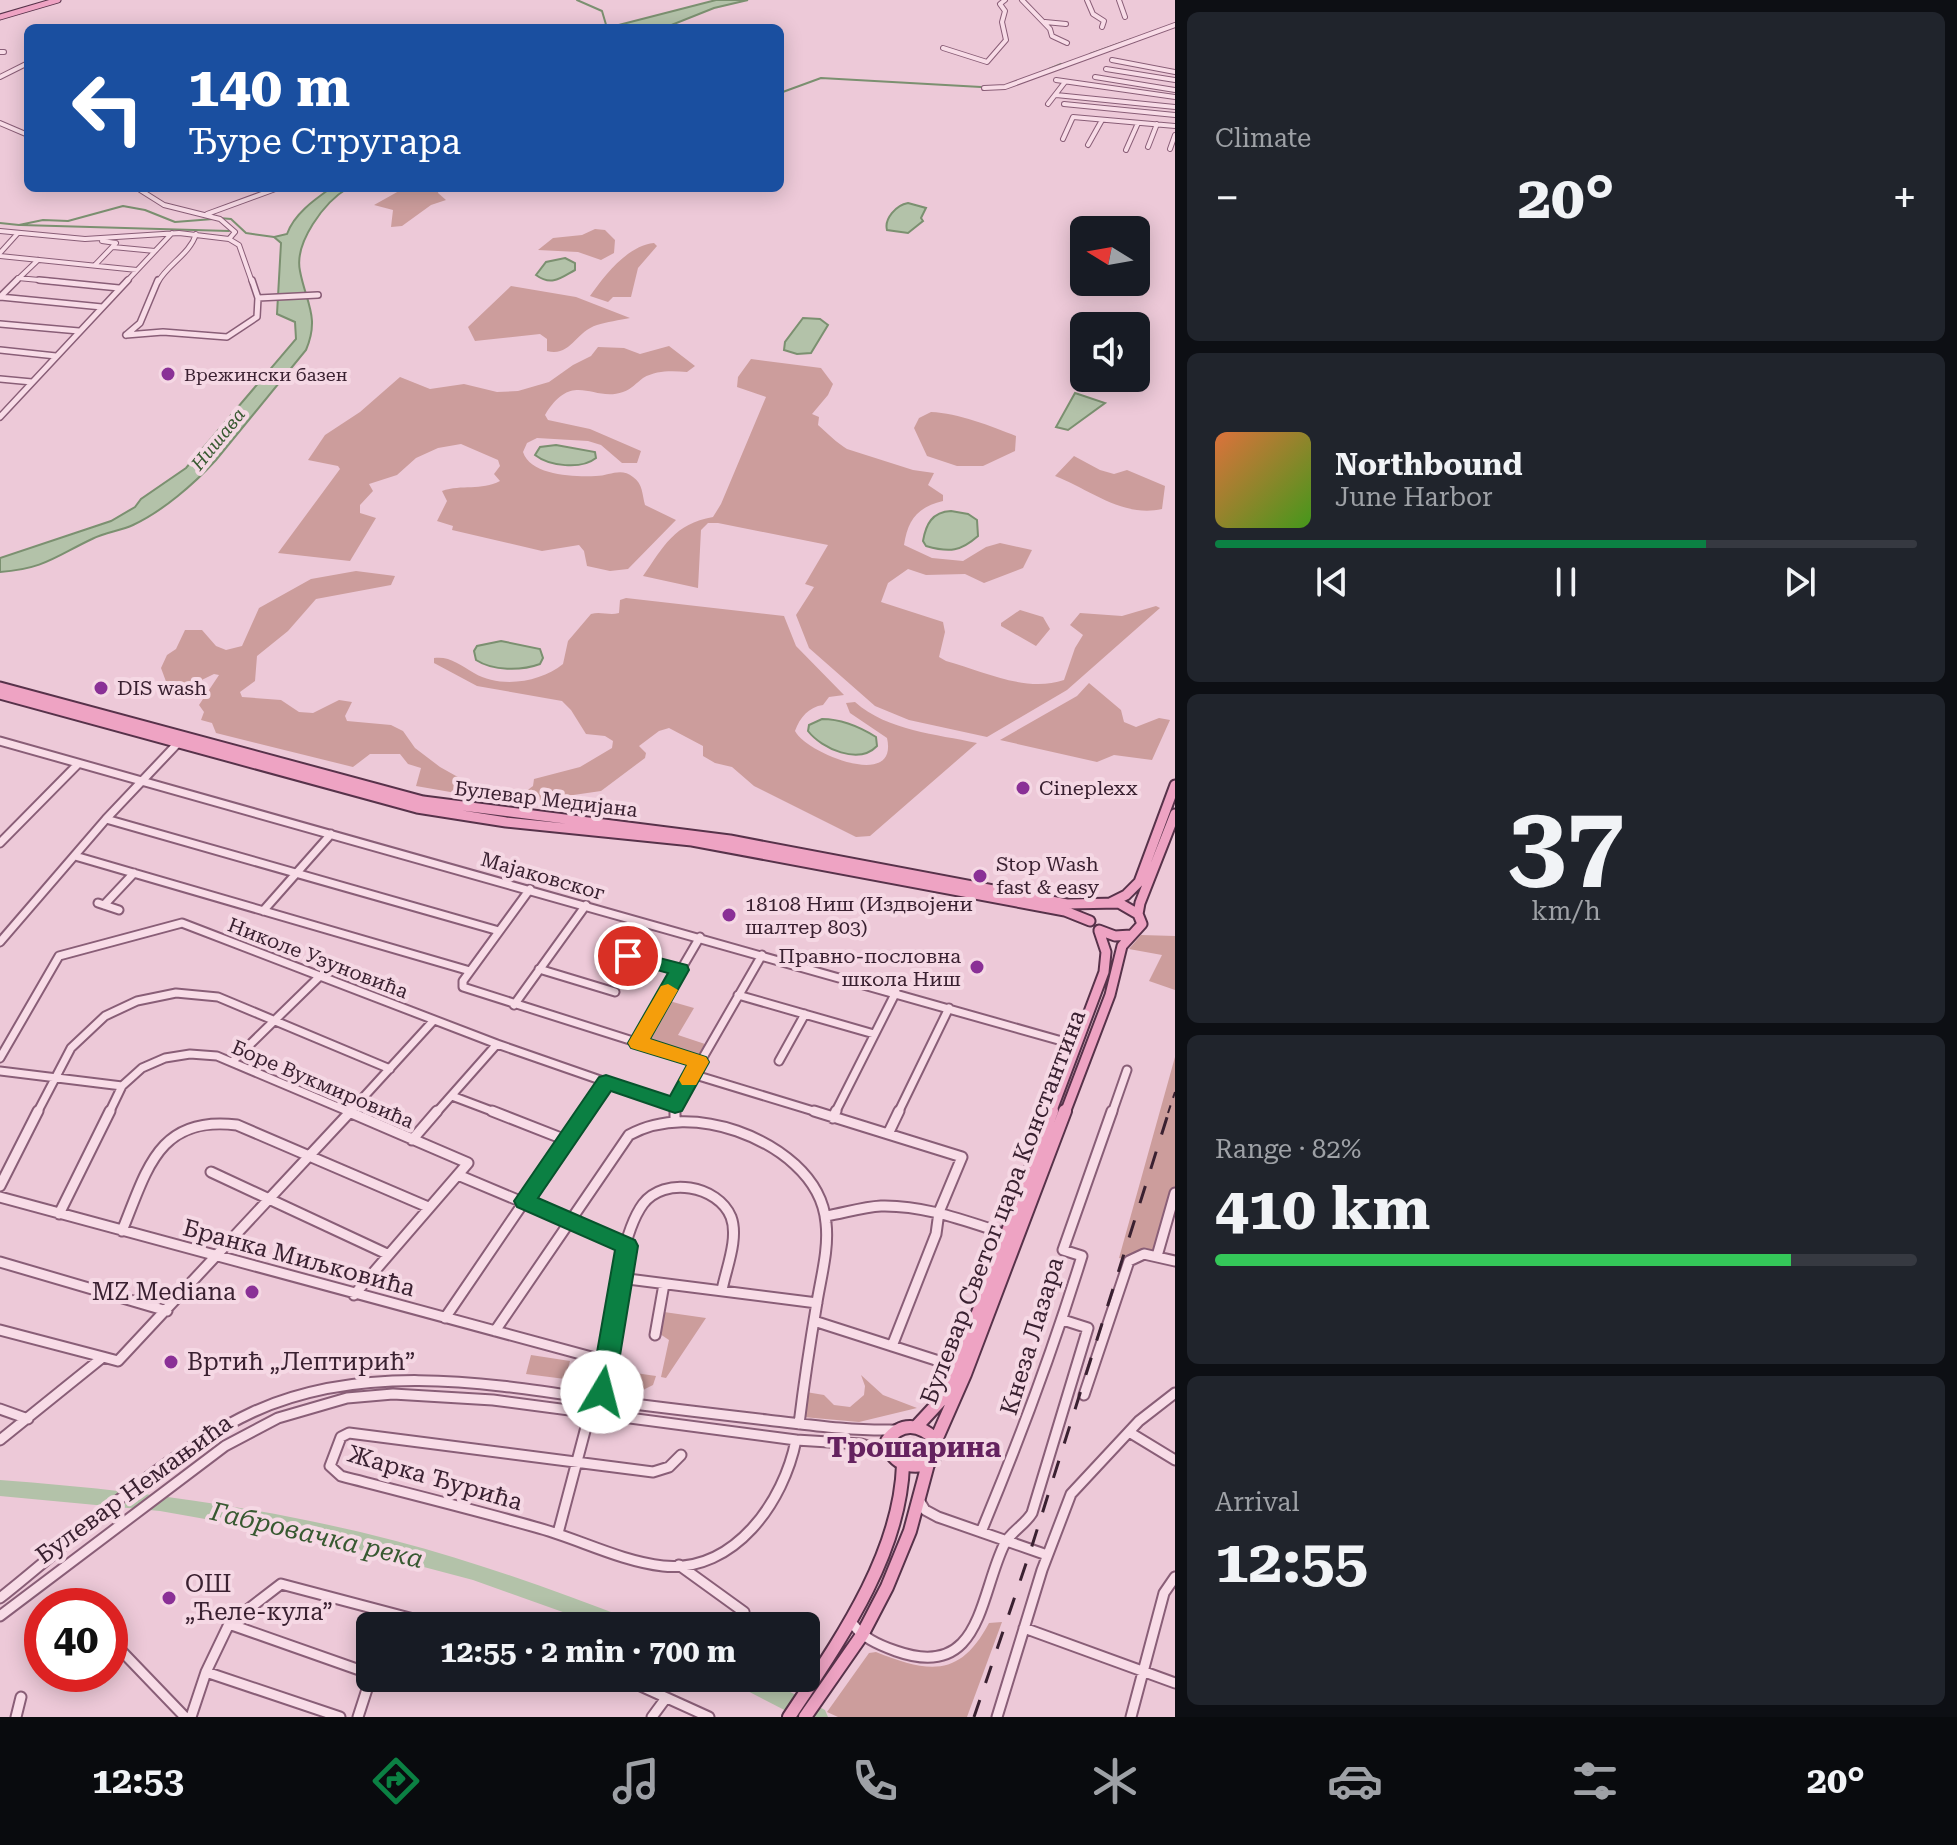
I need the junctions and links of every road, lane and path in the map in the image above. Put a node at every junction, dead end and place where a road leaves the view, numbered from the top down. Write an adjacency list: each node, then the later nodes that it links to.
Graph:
1 (58, 0): 6 (main road)
2 (1005, 0): 13 (street)
3 (1022, 0): 8 (street)
4 (1087, 0): 10 (street)
5 (1119, 0): 7 (street)
6 (0, 17)
7 (1125, 17)
8 (1044, 22): 11 (street); 11 (street)
9 (1175, 25): 23 (street)
10 (1102, 27)
11 (1050, 29): 12 (street)
12 (1067, 43)
13 (943, 48)
14 (1112, 60): 17 (street)
15 (24, 65): 18 (street)
16 (1106, 69): 21 (street)
17 (1175, 72)
18 (0, 77)
19 (1095, 77): 24 (street)
20 (1056, 80): 22 (street)
21 (1175, 80)
22 (1065, 82): 25 (street); 26 (street)
23 (984, 88)
24 (1175, 90)
25 (1056, 95): 27 (street); 29 (street)
26 (1175, 97)
27 (1048, 104)
28 (1064, 104): 30 (street)
29 (1175, 107)
30 (1175, 115)
31 (1102, 120): 33 (street); 38 (street); 39 (street)
32 (0, 123): 36 (street)
33 (1138, 123): 34 (street); 42 (street)
34 (1157, 124): 35 (street); 40 (street)
35 (1175, 126)
36 (24, 133)
37 (1175, 135): 41 (street)
38 (1063, 139)
39 (1088, 145)
40 (1148, 147)
41 (1170, 149)
42 (1126, 150)
43 (143, 192): 45 (street)
44 (267, 192): 45 (street)
45 (207, 214): 51 (street)
46 (0, 231): 47 (street)
47 (18, 233): 50 (street); 54 (street)
48 (172, 233): 49 (street); 50 (street); 53 (street)
49 (196, 234): 51 (street); 62 (street)
50 (98, 238): 52 (street)
51 (229, 239): 62 (street)
52 (113, 247): 53 (street); 56 (street)
53 (155, 251): 57 (street)
54 (0, 255): 55 (street)
55 (38, 260): 56 (street); 58 (street)
56 (95, 265): 57 (street)
57 (137, 270): 59 (street)
58 (18, 278): 59 (street); 61 (street)
59 (119, 288): 63 (street)
60 (318, 295): 62 (street)
61 (0, 297): 63 (street)
62 (258, 298)
63 (102, 307): 65 (street)
64 (0, 324): 65 (street)
65 (79, 331): 67 (street)
66 (0, 350): 67 (street)
67 (56, 356): 69 (street)
68 (0, 379): 69 (street)
69 (32, 382): 70 (street)
70 (0, 417)
71 (0, 687): 88 (main road, Булевар Медијана)
72 (0, 694): 74 (main road, Булевар Медијана)
73 (0, 741): 75 (street, Мајаковског)
74 (177, 744): 76 (street); 92 (main road, Булевар Медијана)
75 (78, 764): 76 (street, Мајаковског); 81 (street)
76 (141, 781): 79 (street); 80 (street, Мајаковског)
77 (1175, 785): 86 (main road)
78 (1175, 814): 91 (main road, Булевар Светог цара Константина)
79 (106, 819): 82 (street); 84 (street)
80 (331, 834): 84 (street); 85 (street, Мајаковског)
81 (0, 843)
82 (75, 856): 83 (street); 94 (street)
83 (134, 873): 89 (street); 90 (street)
84 (297, 873): 90 (street); 95 (street)
85 (530, 889): 87 (street, Мајаковског); 95 (street)
86 (1110, 903): 88 (main road); 91 (main road)
87 (586, 905): 98 (street, Мајаковског); 102 (street)
88 (1097, 906): 92 (main road)
89 (119, 910)
90 (263, 911): 104 (street)
91 (1138, 914): 97 (main road, Булевар Светог цара Константина)
92 (1090, 921): 96 (main road)
93 (0, 928): 94 (street)
94 (10, 931): 99 (street)
95 (499, 931): 104 (street)
96 (1099, 931): 97 (main road); 117 (main road, Булевар Светог цара Константина)
97 (1131, 935): 187 (main road, Булевар Светог цара Константина)
98 (700, 937): 101 (street, Мајаковског); 103 (street)
99 (0, 942)
100 (602, 949): 103 (street)
101 (762, 955): 107 (street, Мајаковског); 108 (street)
102 (539, 969): 106 (street); 109 (street)
103 (680, 970): 115 (street)
104 (470, 971): 109 (street)
105 (319, 977): 112 (street); 113 (street, Николе Узуновића); 118 (street, Николе Узуновића)
106 (615, 992)
107 (896, 992): 110 (street, Мајаковског); 114 (street)
108 (738, 995): 111 (street); 121 (street)
109 (514, 1005): 115 (street)
110 (949, 1008): 117 (street, Мајаковског); 134 (street)
111 (805, 1014): 114 (street); 120 (street)
112 (276, 1020): 119 (street); 122 (street); 126 (street)
113 (434, 1020): 116 (street, Николе Узуновића); 122 (street)
114 (874, 1034): 132 (street)
115 (638, 1043): 121 (street)
116 (497, 1044): 127 (street, Николе Узуновића); 129 (street)
117 (1076, 1045): 182 (main road, Булевар Светог цара Константина)
118 (0, 1058)
119 (233, 1061): 128 (street, Боре Вукмировића); 131 (street, Боре Вукмировића)
120 (779, 1061)
121 (699, 1062): 125 (street)
122 (390, 1069): 131 (street)
123 (1127, 1070): 165 (street, Кнеза Лазара)
124 (0, 1071): 126 (street)
125 (692, 1074): 130 (street); 132 (street)
126 (57, 1076): 128 (street); 140 (street)
127 (606, 1082): 130 (street, Николе Узуновића); 136 (street)
128 (122, 1086): 147 (street, Боре Вукмировића)
129 (452, 1096): 135 (street); 136 (street)
130 (675, 1106): 133 (street)
131 (349, 1114): 135 (street, Боре Вукмировића); 137 (street)
132 (833, 1118): 134 (street)
133 (675, 1122): 148 (street); 149 (street)
134 (888, 1134): 146 (street)
135 (412, 1140): 139 (street, Боре Вукмировића)
136 (566, 1140): 144 (street)
137 (311, 1155): 142 (street); 145 (street); 150 (street)
138 (211, 1172): 142 (street)
139 (458, 1175): 144 (street); 145 (street)
140 (0, 1186)
141 (0, 1197): 147 (street, Бранка Миљковића)
142 (270, 1200): 153 (street); 155 (street)
143 (1174, 1200): 154 (street)
144 (525, 1201): 149 (street); 164 (street)
145 (428, 1207): 153 (street)
146 (939, 1212): 148 (street); 151 (street); 170 (street)
147 (59, 1214): 150 (street, Бранка Миљковића)
148 (826, 1216): 162 (street)
149 (572, 1221): 152 (street); 168 (street)
150 (122, 1231): 155 (street, Бранка Миљковића)
151 (997, 1231)
152 (627, 1246): 158 (street); 160 (street)
153 (387, 1254): 161 (street)
154 (1157, 1256): 156 (street); 176 (street)
155 (218, 1257): 161 (street, Бранка Миљковића); 163 (street)
156 (1175, 1261)
157 (0, 1262): 163 (street)
158 (620, 1278): 159 (street); 174 (street)
159 (664, 1284): 160 (street); 169 (street)
160 (722, 1290): 162 (street)
161 (354, 1295): 164 (street, Бранка Миљковића)
162 (817, 1303): 166 (street)
163 (167, 1311): 171 (street)
164 (445, 1318): 168 (street, Бранка Миљковића)
165 (1063, 1320): 195 (street, Кнеза Лазара); 197 (street)
166 (814, 1321): 170 (street); 181 (street)
167 (0, 1330): 171 (street)
168 (495, 1331): 172 (street, Бранка Миљковића)
169 (655, 1335)
170 (892, 1346): 173 (street)
171 (103, 1357): 180 (street)
172 (588, 1357): 174 (street, Бранка Миљковића); 177 (street)
173 (945, 1363)
174 (605, 1366): 177 (street)
175 (1175, 1393): 184 (street)
176 (1084, 1395)
177 (598, 1396): 179 (street); 181 (street, Булевар Немањића); 198 (street, Булевар Немањића)
178 (0, 1409): 180 (street)
179 (590, 1412): 186 (street, Булевар Немањића); 191 (street); 200 (street, Булевар Немањића)
180 (28, 1419): 185 (street)
181 (799, 1424): 183 (street, Булевар Немањића)
182 (917, 1426): 183 (main road); 187 (main road)
183 (894, 1430): 188 (main road)
184 (1129, 1432): 190 (street); 199 (street)
185 (0, 1440)
186 (796, 1440): 188 (street, Булевар Немањића); 201 (street, Жарка Ђурића)
187 (936, 1440): 192 (main road, Булевар Светог цара Константина)
188 (889, 1453): 193 (main road)
189 (681, 1455): 191 (street, Жарка Ђурића)
190 (1175, 1460)
191 (575, 1462): 196 (street); 196 (street, Жарка Ђурића)
192 (928, 1464): 193 (main road); 194 (main road, Булевар Светог цара Константина)
193 (903, 1465): 208 (main road)
194 (918, 1496): 195 (street); 212 (main road, Булевар Светог цара Константина)
195 (981, 1532): 197 (street)
196 (558, 1533): 201 (street, Жарка Ђурића)
197 (1005, 1541): 199 (street); 212 (street)
198 (55, 1554): 200 (street); 202 (street, Булевар Немањића)
199 (1047, 1555): 211 (street)
200 (67, 1564): 204 (street, Булевар Немањића)
201 (679, 1565): 207 (street)
202 (28, 1576): 204 (street); 205 (street, Булевар Немањића)
203 (1175, 1577): 214 (street)
204 (39, 1586): 209 (street, Булевар Немањића)
205 (0, 1598)
206 (387, 1612): 210 (street)
207 (744, 1612)
208 (851, 1615): 212 (street); 218 (main road)
209 (0, 1616)
210 (229, 1624): 215 (street); 226 (street)
211 (1024, 1628): 214 (street); 230 (street)
212 (862, 1635): 218 (main road, Булевар Светог цара Константина)
213 (128, 1658): 223 (street)
214 (1145, 1670): 216 (street); 231 (street)
215 (206, 1672): 224 (street); 225 (street)
216 (1175, 1683)
217 (653, 1692): 220 (street)
218 (812, 1696): 221 (main road); 229 (main road)
219 (21, 1697): 222 (street)
220 (666, 1698): 227 (street); 228 (street)
221 (789, 1716)
222 (16, 1717)
223 (185, 1717)
224 (191, 1717)
225 (340, 1717)
226 (358, 1717)
227 (652, 1717)
228 (709, 1717)
229 (805, 1717)
230 (997, 1717)
231 (1131, 1717)

